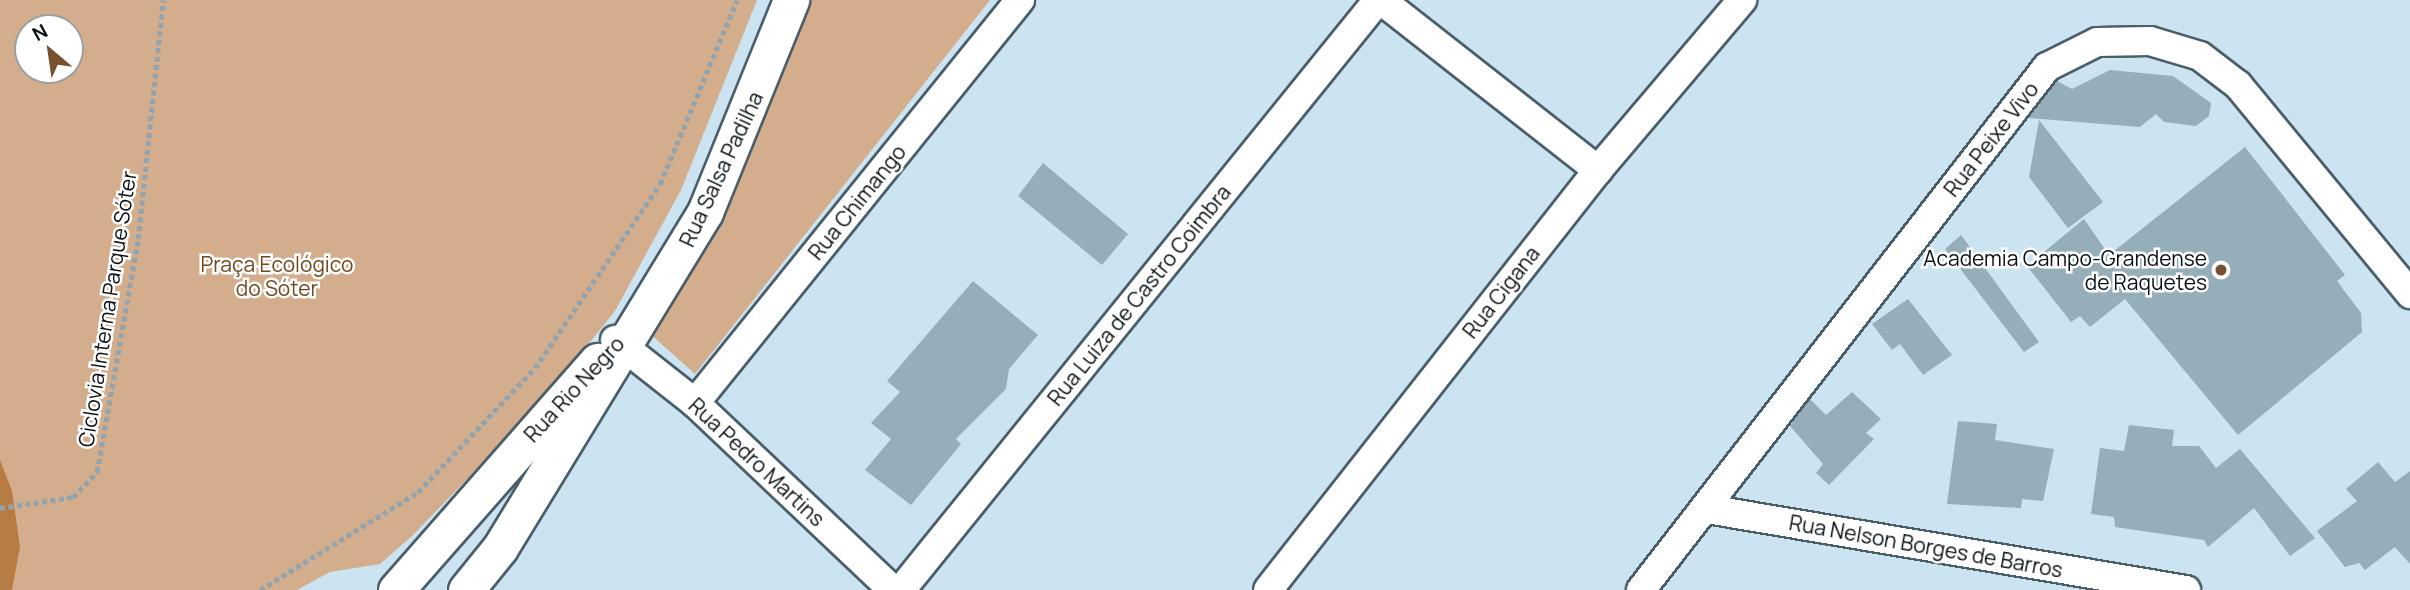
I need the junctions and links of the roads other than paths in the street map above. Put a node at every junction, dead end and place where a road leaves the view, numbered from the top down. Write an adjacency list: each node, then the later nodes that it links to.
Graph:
1 (790, 0): 7 (main road, Rua Salsa Padilha)
2 (1020, 0): 8 (street, Rua Chimango)
3 (1379, 0): 5 (street); 13 (street, Rua Luiza de Castro Coimbra)
4 (1742, 0): 5 (street, Rua Cigana)
5 (1598, 170): 14 (street, Rua Cigana)
6 (2410, 294): 9 (street, Rua Peixe Vivo)
7 (624, 338): 8 (street, Rua Pedro Martins); 10 (main road, Rua Rio Negro); 11 (main road, Rua Rio Negro)
8 (695, 403): 12 (street, Rua Pedro Martins)
9 (1707, 509): 15 (street, Rua Peixe Vivo); 16 (street, Rua Nelson Borges de Barros)
10 (396, 590)
11 (466, 590)
12 (893, 590)
13 (901, 590)
14 (1268, 590)
15 (1641, 590)
16 (2186, 590)

